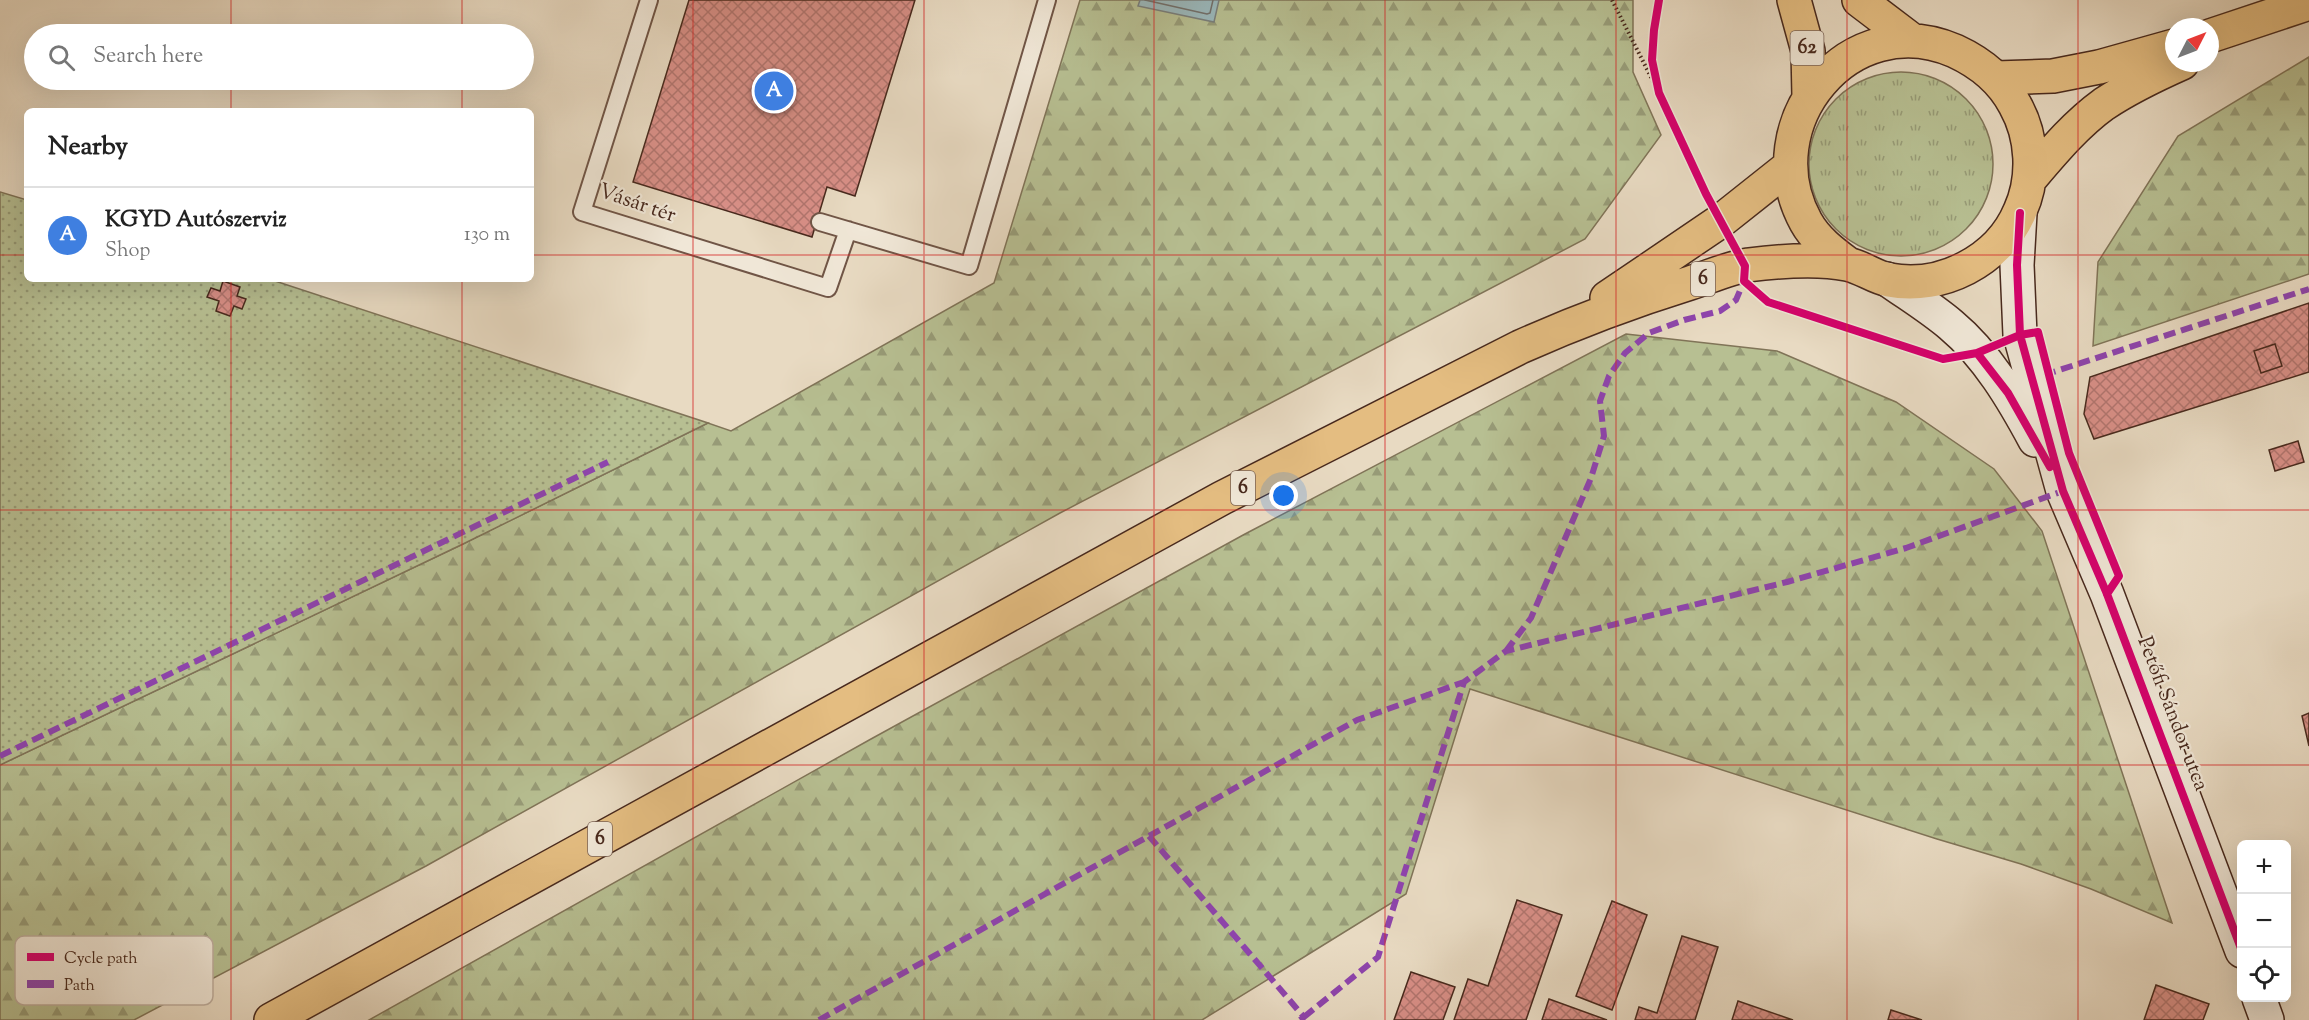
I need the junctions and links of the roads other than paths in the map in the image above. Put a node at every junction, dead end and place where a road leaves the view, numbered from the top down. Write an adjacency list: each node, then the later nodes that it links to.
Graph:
1 (649, 0): 17 (lane, Vásár tér)
2 (1047, 0): 17 (lane)
3 (1794, 0): 12 (main road, 62)
4 (1859, 0): 7 (main road)
5 (2304, 4): 6 (main road); 8 (main road)
6 (2219, 33)
7 (1913, 41): 11 (main road, 6); 12 (main road, 6)
8 (2219, 47)
9 (2165, 49): 11 (main road)
10 (2165, 70): 14 (main road, 6)
11 (1996, 78): 14 (main road, 6)
12 (1809, 97): 13 (main road, 6)
13 (1790, 166): 18 (main road, 6); 20 (main road, 6)
14 (2029, 180): 15 (main road, 6)
15 (2020, 213): 19 (main road, 6); 21 (street, Petőfi Sándor utca)
16 (820, 222): 17 (lane)
17 (849, 230)
18 (1848, 264): 19 (main road, 6); 20 (main road, 6)
19 (1887, 279): 21 (street, Petőfi Sándor utca)
20 (1563, 328): 24 (main road, 6)
21 (2063, 491): 22 (street, Petőfi Sándor utca)
22 (2240, 948)
23 (2260, 1002): 25 (street)
24 (271, 1020)
25 (2267, 1020)

